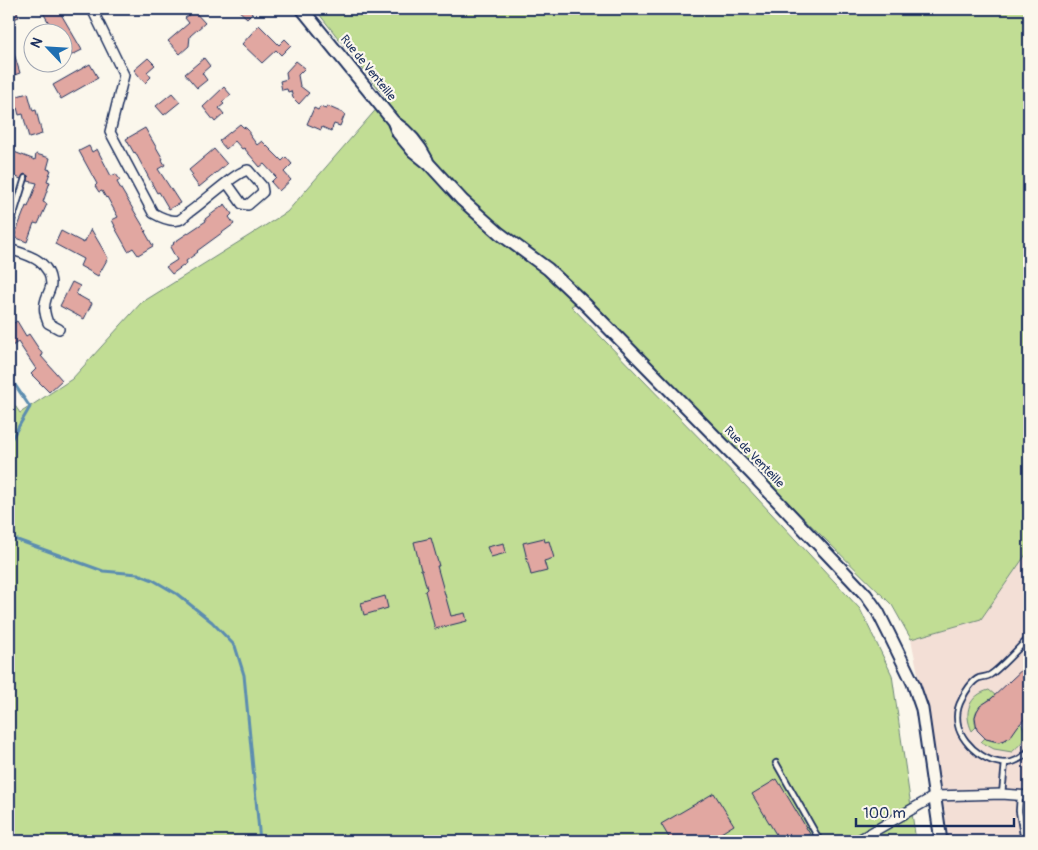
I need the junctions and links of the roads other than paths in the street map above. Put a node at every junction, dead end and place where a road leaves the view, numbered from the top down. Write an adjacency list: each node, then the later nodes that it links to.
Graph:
1 (92, 9): 4 (street)
2 (302, 9): 13 (street, Rue de Venteille)
3 (25, 178): 5 (lane)
4 (227, 183)
5 (9, 230)
6 (9, 249): 7 (street)
7 (59, 328)
8 (1029, 638): 11 (lane)
9 (1029, 750): 11 (lane)
10 (776, 763): 15 (lane)
11 (1006, 763): 12 (lane)
12 (1002, 794): 13 (street); 14 (street)
13 (935, 796): 16 (street); 17 (street, Rue de Venteille)
14 (1025, 796): 18 (lane)
15 (820, 841)
16 (857, 841)
17 (941, 841)
18 (1024, 841)

